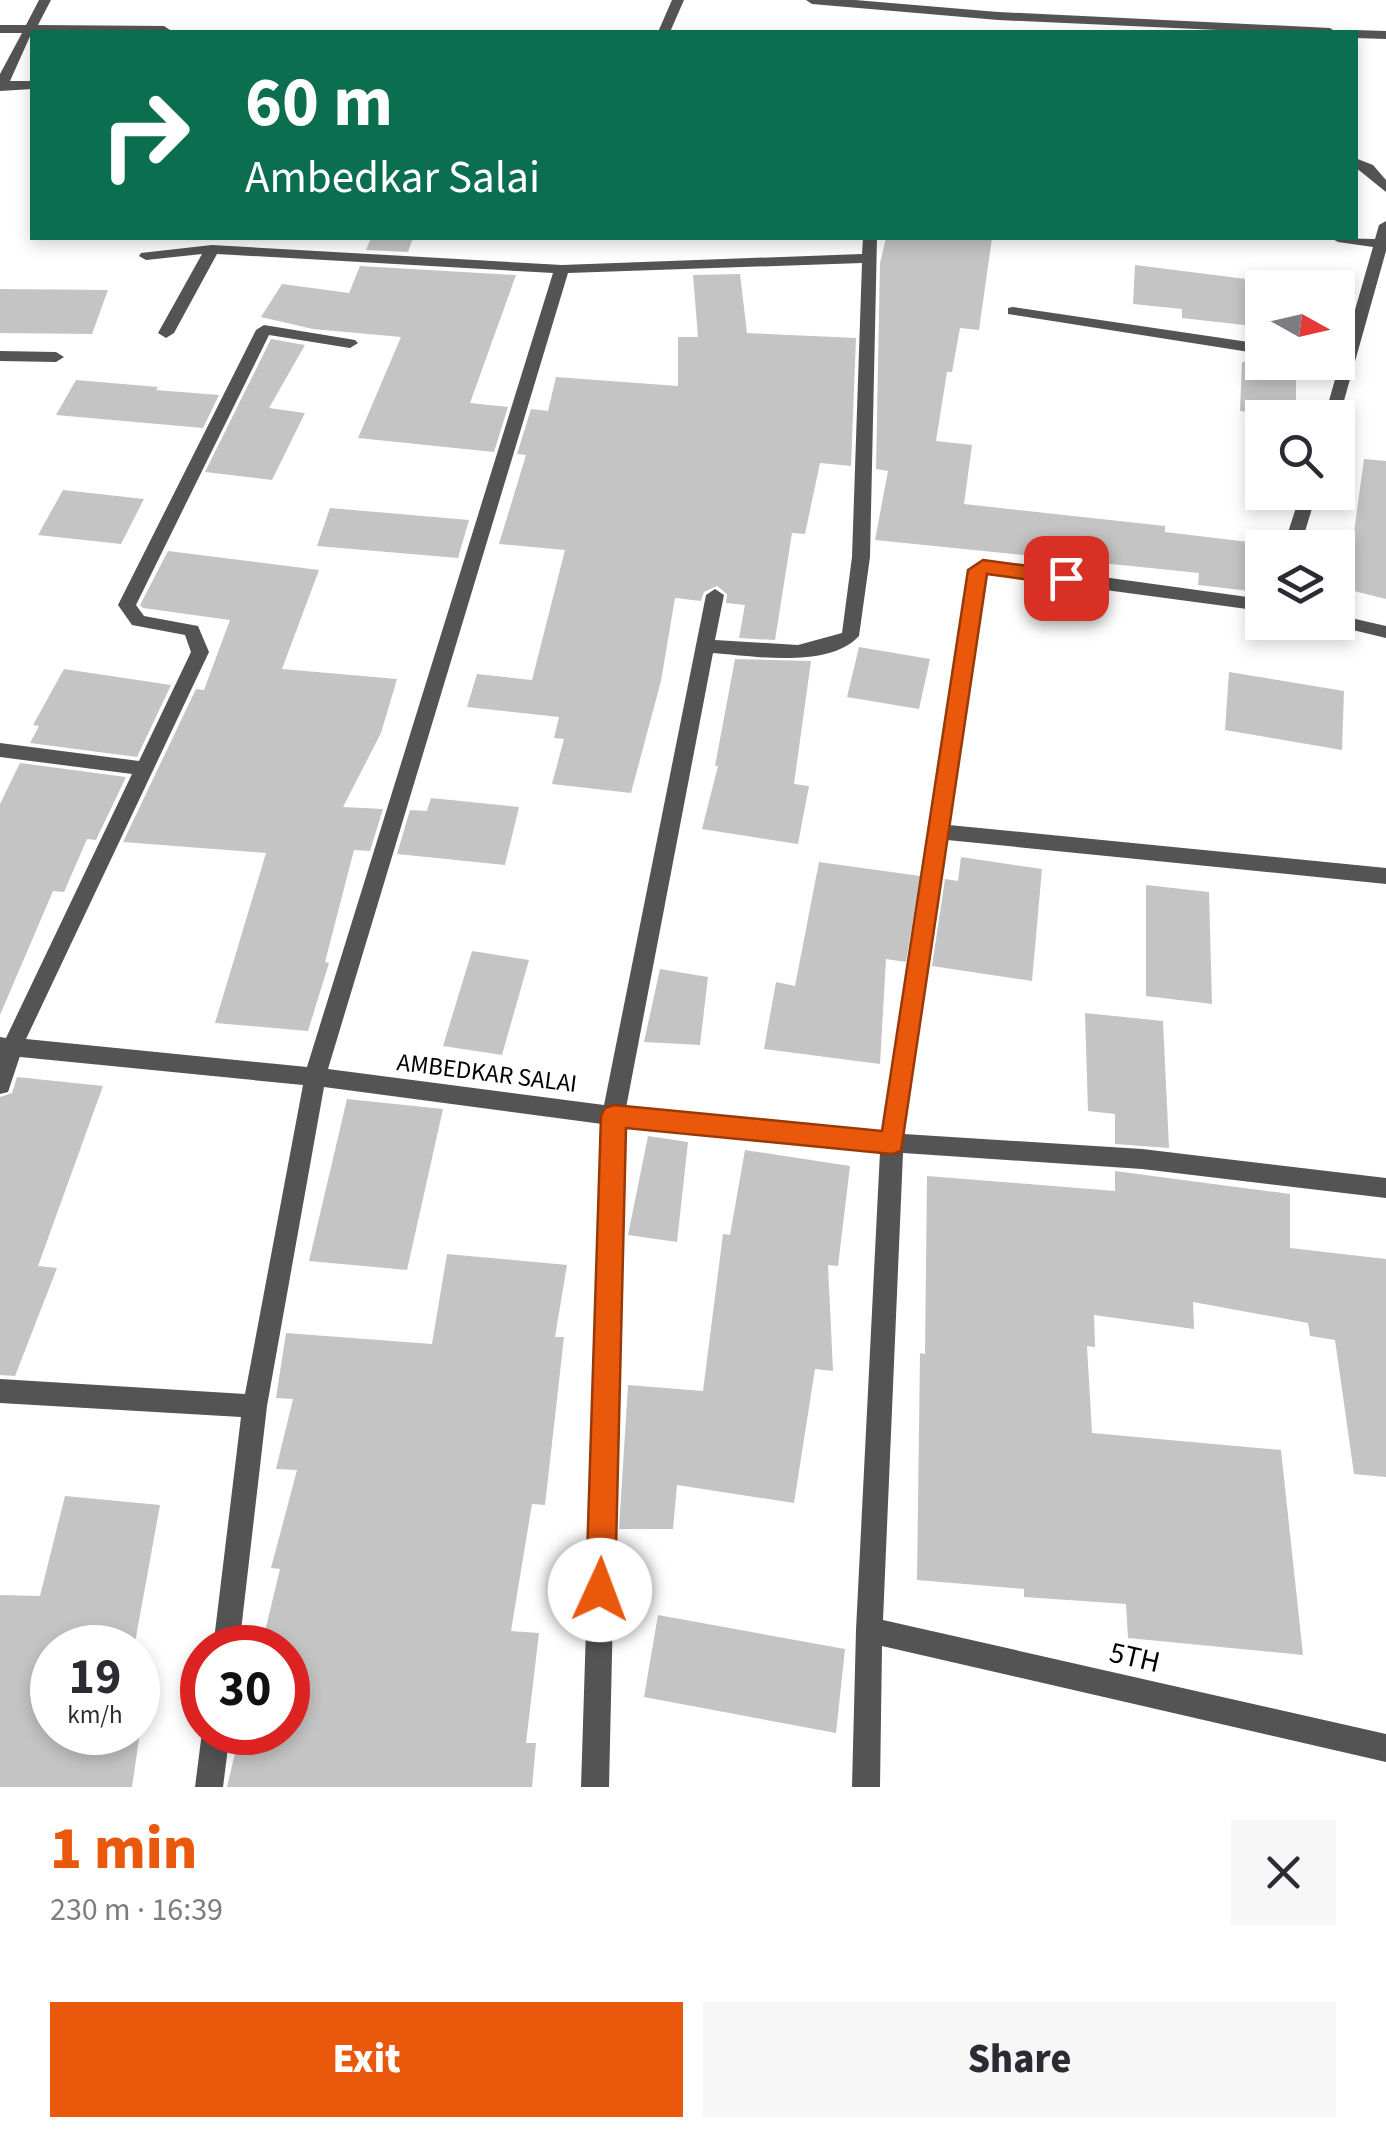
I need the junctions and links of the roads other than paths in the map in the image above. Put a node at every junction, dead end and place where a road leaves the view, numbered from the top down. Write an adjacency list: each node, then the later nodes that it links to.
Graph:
1 (45, 0): 8 (street)
2 (678, 0): 10 (street)
3 (999, 0): 5 (street)
4 (820, 1): 5 (street)
5 (998, 16): 6 (street)
6 (1114, 27): 11 (street)
7 (0, 30): 8 (street)
8 (29, 30): 9 (street); 15 (street)
9 (164, 30)
10 (665, 30)
11 (1244, 30)
12 (1358, 34): 13 (street)
13 (1386, 35)
14 (30, 85): 15 (street)
15 (0, 86)
16 (1358, 163): 17 (street)
17 (1386, 188)
18 (1386, 225): 22 (street)
19 (353, 240): 24 (street)
20 (870, 240): 26 (street)
21 (1352, 240): 22 (street)
22 (1381, 244): 29 (street)
23 (212, 249): 24 (street); 25 (street); 30 (street)
24 (349, 254): 27 (street)
25 (146, 256)
26 (868, 258): 27 (street); 39 (street)
27 (562, 269): 45 (street)
28 (1012, 311): 32 (street)
29 (1355, 326)
30 (166, 333)
31 (350, 343): 41 (street)
32 (1245, 346)
33 (0, 356): 34 (street)
34 (56, 357)
35 (716, 595): 39 (street)
36 (1245, 604): 42 (street)
37 (1355, 625): 38 (street)
38 (1386, 632)
39 (706, 646): 47 (street)
40 (0, 750): 41 (street)
41 (146, 769): 44 (street)
42 (940, 832): 43 (street); 48 (street)
43 (1386, 876)
44 (6, 1047): 45 (street, AMBEDKAR SALAI); 46 (street)
45 (315, 1077): 47 (street, AMBEDKAR SALAI); 51 (street)
46 (0, 1085)
47 (614, 1116): 48 (street, AMBEDKAR SALAI); 57 (street)
48 (892, 1143): 49 (street, AMBEDKAR SALAI); 53 (street)
49 (1386, 1188)
50 (0, 1392): 51 (street)
51 (255, 1406): 52 (street)
52 (229, 1625)
53 (869, 1630): 54 (street, 5TH); 58 (street)
54 (1386, 1748)
55 (213, 1755): 56 (street)
56 (209, 1787)
57 (595, 1787)
58 (866, 1787)

